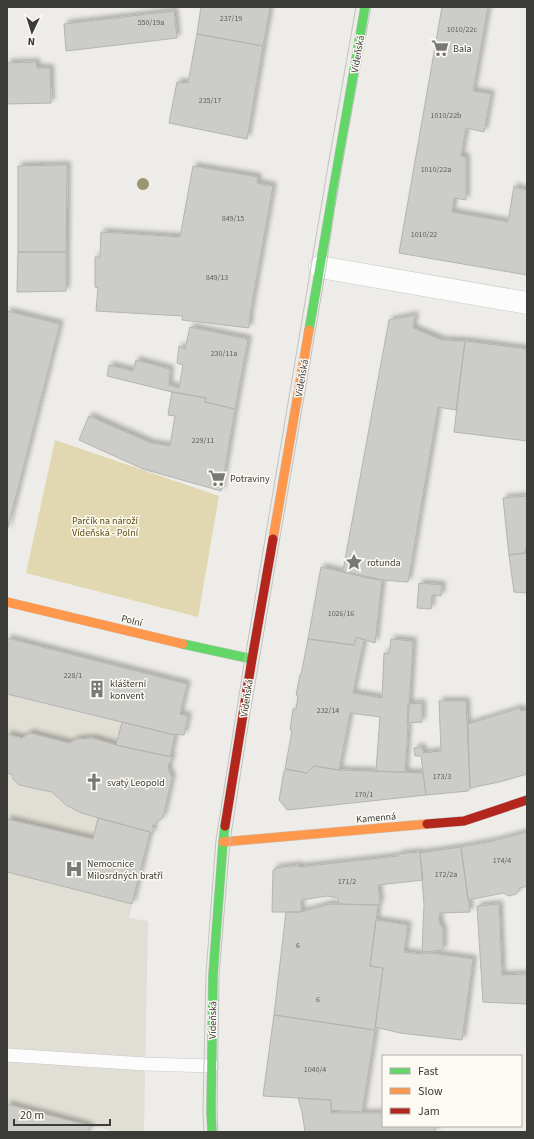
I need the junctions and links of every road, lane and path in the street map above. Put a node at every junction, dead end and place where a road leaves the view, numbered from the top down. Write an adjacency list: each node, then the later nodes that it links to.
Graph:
1 (365, 7): 2 (main road, Vídeňská)
2 (320, 268): 3 (street); 5 (main road, Vídeňská)
3 (527, 303)
4 (7, 602): 5 (main road, Polní)
5 (252, 659): 7 (main road, Vídeňská)
6 (527, 800): 7 (main road, Kamenná)
7 (223, 842): 9 (main road, Vídeňská)
8 (7, 1055): 9 (lane)
9 (212, 1066): 10 (main road, Vídeňská)
10 (212, 1132)

